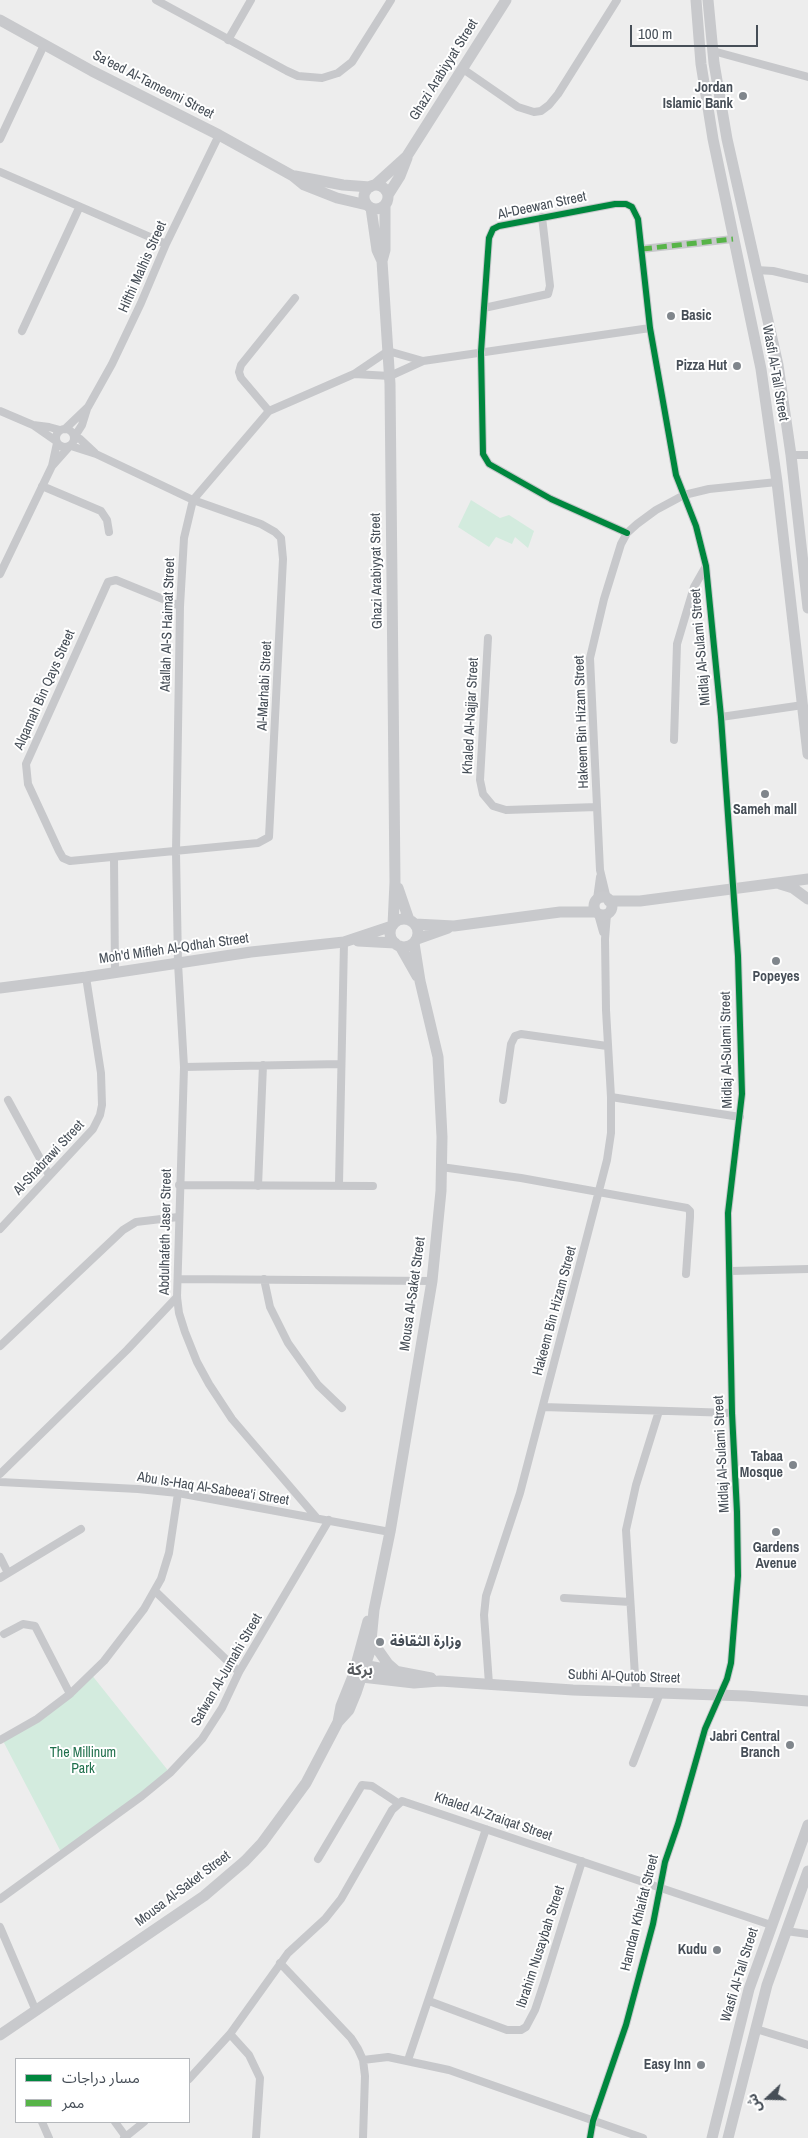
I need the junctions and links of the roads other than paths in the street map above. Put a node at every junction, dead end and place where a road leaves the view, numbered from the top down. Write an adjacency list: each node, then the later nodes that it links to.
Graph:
1 (156, 0): 9 (street)
2 (252, 0): 9 (street)
3 (391, 0): 9 (street)
4 (506, 0): 12 (street, Ghazi Arabiyyat Street)
5 (617, 0): 12 (street)
6 (696, 0): 24 (street, Wasfi Al-Tall Street)
7 (708, 0): 11 (street, Wasfi Al-Tall Street)
8 (0, 20): 10 (street, Sa'eed Al-Tameemi Street)
9 (228, 40)
10 (44, 45): 14 (street, Sa'eed Al-Tameemi Street); 15 (street)
11 (713, 52): 13 (street); 28 (street, Wasfi Al-Tall Street)
12 (463, 69): 16 (street, Ghazi Arabiyyat Street)
13 (808, 76)
14 (219, 136): 18 (street, Sa'eed Al-Tameemi Street); 25 (street, Hifthi Malhis Street)
15 (0, 138)
16 (407, 156): 19 (street, Ghazi Arabiyyat Street); 20 (street, Ghazi Arabiyyat Street)
17 (0, 172): 22 (street)
18 (293, 176): 19 (street, Sa'eed Al-Tameemi Street); 21 (street, Sa'eed Al-Tameemi Street)
19 (372, 186): 20 (street); 21 (street)
20 (386, 200): 21 (street); 27 (street, Ghazi Arabiyyat Street)
21 (369, 207): 27 (street, Ghazi Arabiyyat Street)
22 (79, 208): 25 (street); 33 (street)
23 (542, 217): 26 (street, Al-Deewan Street); 31 (street, Al-Deewan Street); 31 (street)
24 (733, 239): 26 (street); 51 (street, Wasfi Al-Tall Street)
25 (166, 244): 39 (street, Hifthi Malhis Street)
26 (642, 249): 32 (street, Al-Deewan Street)
27 (382, 261): 34 (street, Ghazi Arabiyyat Street)
28 (756, 270): 29 (street); 48 (street, Wasfi Al-Tall Street)
29 (808, 279)
30 (295, 298): 41 (street)
31 (484, 308): 35 (street, Al-Deewan Street)
32 (650, 328): 35 (street); 53 (street, Al-Deewan Street)
33 (22, 331)
34 (388, 351): 36 (street); 37 (street, Atallah Al-S Haimat Street); 38 (street, Ghazi Arabiyyat Street)
35 (481, 352): 36 (street); 56 (street, Al-Deewan Street)
36 (423, 361): 38 (street)
37 (354, 374): 38 (street, Atallah Al-S Haimat Street); 41 (street, Atallah Al-S Haimat Street)
38 (390, 376): 70 (street, Ghazi Arabiyyat Street)
39 (88, 407): 43 (street, Hifthi Malhis Street); 44 (street, Hifthi Malhis Street)
40 (0, 411): 42 (street)
41 (270, 411): 54 (street, Atallah Al-S Haimat Street)
42 (32, 425): 43 (street); 45 (street)
43 (63, 430): 44 (street); 45 (street)
44 (75, 437): 46 (street); 47 (street)
45 (57, 442): 46 (street); 50 (street)
46 (69, 447): 47 (street); 50 (street)
47 (96, 454): 54 (street)
48 (791, 455): 49 (street); 60 (street, Wasfi Al-Tall Street)
49 (808, 455)
50 (52, 466): 52 (street)
51 (777, 482): 53 (street); 62 (street, Wasfi Al-Tall Street)
52 (42, 486): 55 (street); 58 (street)
53 (684, 495): 56 (street); 57 (street, Midlaj Al-Sulami Street)
54 (193, 500): 59 (street, Atallah Al-S Haimat Street); 67 (street, Al-Marhabi Street)
55 (109, 532)
56 (627, 533): 66 (street, Hakeem Bin Hizam Street)
57 (706, 566): 63 (street, Midlaj Al-Sulami Street); 64 (street)
58 (0, 574)
59 (180, 606): 67 (street, Atallah Al-S Haimat Street); 68 (street, Alqamah Bin Qays Street)
60 (808, 608)
61 (488, 638): 66 (street, Khaled Al-Najjar Street)
62 (803, 704): 63 (street); 65 (street, Wasfi Al-Tall Street)
63 (721, 717): 72 (street, Midlaj Al-Sulami Street)
64 (674, 740)
65 (808, 754)
66 (597, 807): 74 (street, Hakeem Bin Hizam Street)
67 (176, 852): 68 (street, Alqamah Bin Qays Street); 81 (street, Atallah Al-S Haimat Street)
68 (114, 858): 82 (street)
69 (808, 879): 71 (street)
70 (395, 882): 75 (street, Ghazi Arabiyyat Street); 76 (street, Ghazi Arabiyyat Street)
71 (770, 884): 72 (street); 73 (street)
72 (734, 888): 74 (street); 93 (street, Midlaj Al-Sulami Street)
73 (808, 900)
74 (603, 906): 77 (street); 86 (street, Hakeem Bin Hizam Street)
75 (412, 922): 76 (street); 77 (street); 78 (street)
76 (392, 925): 79 (street, Moh'd Mifleh Al-Qdhah Street); 80 (street)
77 (454, 926): 78 (street)
78 (416, 941): 80 (street); 84 (street, Mousa Al-Saket Street)
79 (348, 942): 80 (street, Moh'd Mifleh Al-Qdhah Street); 81 (street, Moh'd Mifleh Al-Qdhah Street); 87 (street)
80 (397, 944): 84 (street, Mousa Al-Saket Street)
81 (178, 963): 82 (street, Moh'd Mifleh Al-Qdhah Street); 89 (street, Abdulhafeth Jaser Street)
82 (115, 973): 83 (street, Moh'd Mifleh Al-Qdhah Street)
83 (86, 977): 85 (street, Moh'd Mifleh Al-Qdhah Street); 95 (street, Al-Shabrawi Street)
84 (420, 982): 94 (street, Mousa Al-Saket Street)
85 (0, 988)
86 (608, 1046): 90 (street, Hakeem Bin Hizam Street); 92 (street)
87 (341, 1064): 88 (street); 96 (street)
88 (263, 1065): 89 (street); 98 (street)
89 (184, 1067): 97 (street, Abdulhafeth Jaser Street)
90 (611, 1097): 93 (street); 100 (street, Hakeem Bin Hizam Street)
91 (8, 1100): 95 (street)
92 (503, 1100)
93 (740, 1117): 104 (street, Midlaj Al-Sulami Street)
94 (441, 1167): 100 (street); 108 (street, Mousa Al-Saket Street)
95 (49, 1175): 102 (street, Al-Shabrawi Street)
96 (339, 1184): 98 (street); 99 (street)
97 (179, 1185): 98 (street); 101 (street, Abdulhafeth Jaser Street)
98 (258, 1186)
99 (373, 1186)
100 (599, 1193): 105 (street); 112 (street, Hakeem Bin Hizam Street)
101 (178, 1217): 106 (street, Abdulhafeth Jaser Street); 110 (street)
102 (0, 1230)
103 (808, 1269): 104 (street)
104 (730, 1271): 114 (street, Midlaj Al-Sulami Street)
105 (686, 1274)
106 (178, 1279): 107 (street); 109 (street, Abdulhafeth Jaser Street)
107 (264, 1280): 108 (street); 111 (street)
108 (432, 1281): 121 (street, Mousa Al-Saket Street)
109 (177, 1297): 115 (street); 118 (street, Abdulhafeth Jaser Street)
110 (0, 1346)
111 (342, 1408)
112 (543, 1408): 113 (street); 136 (street, Hakeem Bin Hizam Street)
113 (659, 1411): 114 (street); 127 (street)
114 (732, 1413): 140 (street, Midlaj Al-Sulami Street)
115 (0, 1474)
116 (0, 1482): 117 (street, Abu Is-Haq Al-Sabeea'i Street)
117 (178, 1493): 118 (street, Abu Is-Haq Al-Sabeea'i Street); 125 (street)
118 (316, 1517): 119 (street, Abu Is-Haq Al-Sabeea'i Street)
119 (329, 1520): 121 (street, Abu Is-Haq Al-Sabeea'i Street); 132 (street, Safwan Al-Jumahi Street)
120 (82, 1529): 123 (street)
121 (390, 1532): 128 (street, Mousa Al-Saket Street)
122 (0, 1557): 123 (street)
123 (8, 1574): 124 (street)
124 (0, 1578)
125 (155, 1592): 132 (street); 139 (street)
126 (564, 1598): 127 (street)
127 (630, 1602): 137 (street)
128 (374, 1610): 130 (street, Mousa Al-Saket Street); 131 (street, Mousa Al-Saket Street)
129 (4, 1634): 139 (street)
130 (371, 1640): 131 (street, Mousa Al-Saket Street); 133 (street)
131 (361, 1664): 133 (street, Subhi Al-Qutob Street); 134 (street, Mousa Al-Saket Street)
132 (239, 1672): 152 (street, Safwan Al-Jumahi Street)
133 (397, 1672): 135 (street, Subhi Al-Qutob Street)
134 (357, 1677): 135 (street, Subhi Al-Qutob Street); 159 (street, Mousa Al-Saket Street)
135 (440, 1681): 136 (street, Subhi Al-Qutob Street)
136 (489, 1684): 137 (street, Subhi Al-Qutob Street)
137 (636, 1692): 138 (street, Subhi Al-Qutob Street)
138 (660, 1693): 140 (street, Subhi Al-Qutob Street); 143 (street)
139 (70, 1694): 142 (street)
140 (720, 1695): 141 (street, Subhi Al-Qutob Street); 151 (street, Hamdan Khlaifat Street)
141 (808, 1701)
142 (0, 1740)
143 (633, 1763)
144 (398, 1803): 146 (street, Khaled Al-Zraiqat Street); 148 (street); 157 (street)
145 (808, 1825): 147 (street, Wasfi Al-Tall Street)
146 (486, 1829): 149 (street, Khaled Al-Zraiqat Street); 158 (street)
147 (804, 1848): 153 (street, Wasfi Al-Tall Street)
148 (318, 1859)
149 (582, 1861): 151 (street, Khaled Al-Zraiqat Street); 158 (street, Ibrahim Nusaybah Street)
150 (808, 1871): 155 (street, Wasfi Al-Tall Street)
151 (660, 1887): 153 (street, Khaled Al-Zraiqat Street); 167 (street, Hamdan Khlaifat Street)
152 (0, 1898)
153 (771, 1925): 177 (street, Wasfi Al-Tall Street)
154 (0, 1927): 159 (street)
155 (786, 1931): 156 (street); 160 (street, Wasfi Al-Tall Street)
156 (808, 1934)
157 (280, 1963): 161 (street); 164 (street)
158 (429, 2001): 165 (street)
159 (36, 2011): 162 (street, Mousa Al-Saket Street)
160 (756, 2029): 163 (street); 178 (street, Wasfi Al-Tall Street)
161 (230, 2034): 166 (street); 173 (street)
162 (0, 2035)
163 (808, 2045)
164 (363, 2060): 165 (street); 174 (street)
165 (408, 2060): 167 (street)
166 (190, 2078)
167 (594, 2121): 175 (street, Hamdan Khlaifat Street); 176 (street)
168 (42, 2123): 172 (street)
169 (117, 2123): 171 (street)
170 (143, 2123): 171 (street)
171 (125, 2137)
172 (49, 2138)
173 (256, 2138)
174 (363, 2138)
175 (590, 2138)
176 (643, 2138)
177 (712, 2138)
178 (728, 2138)

